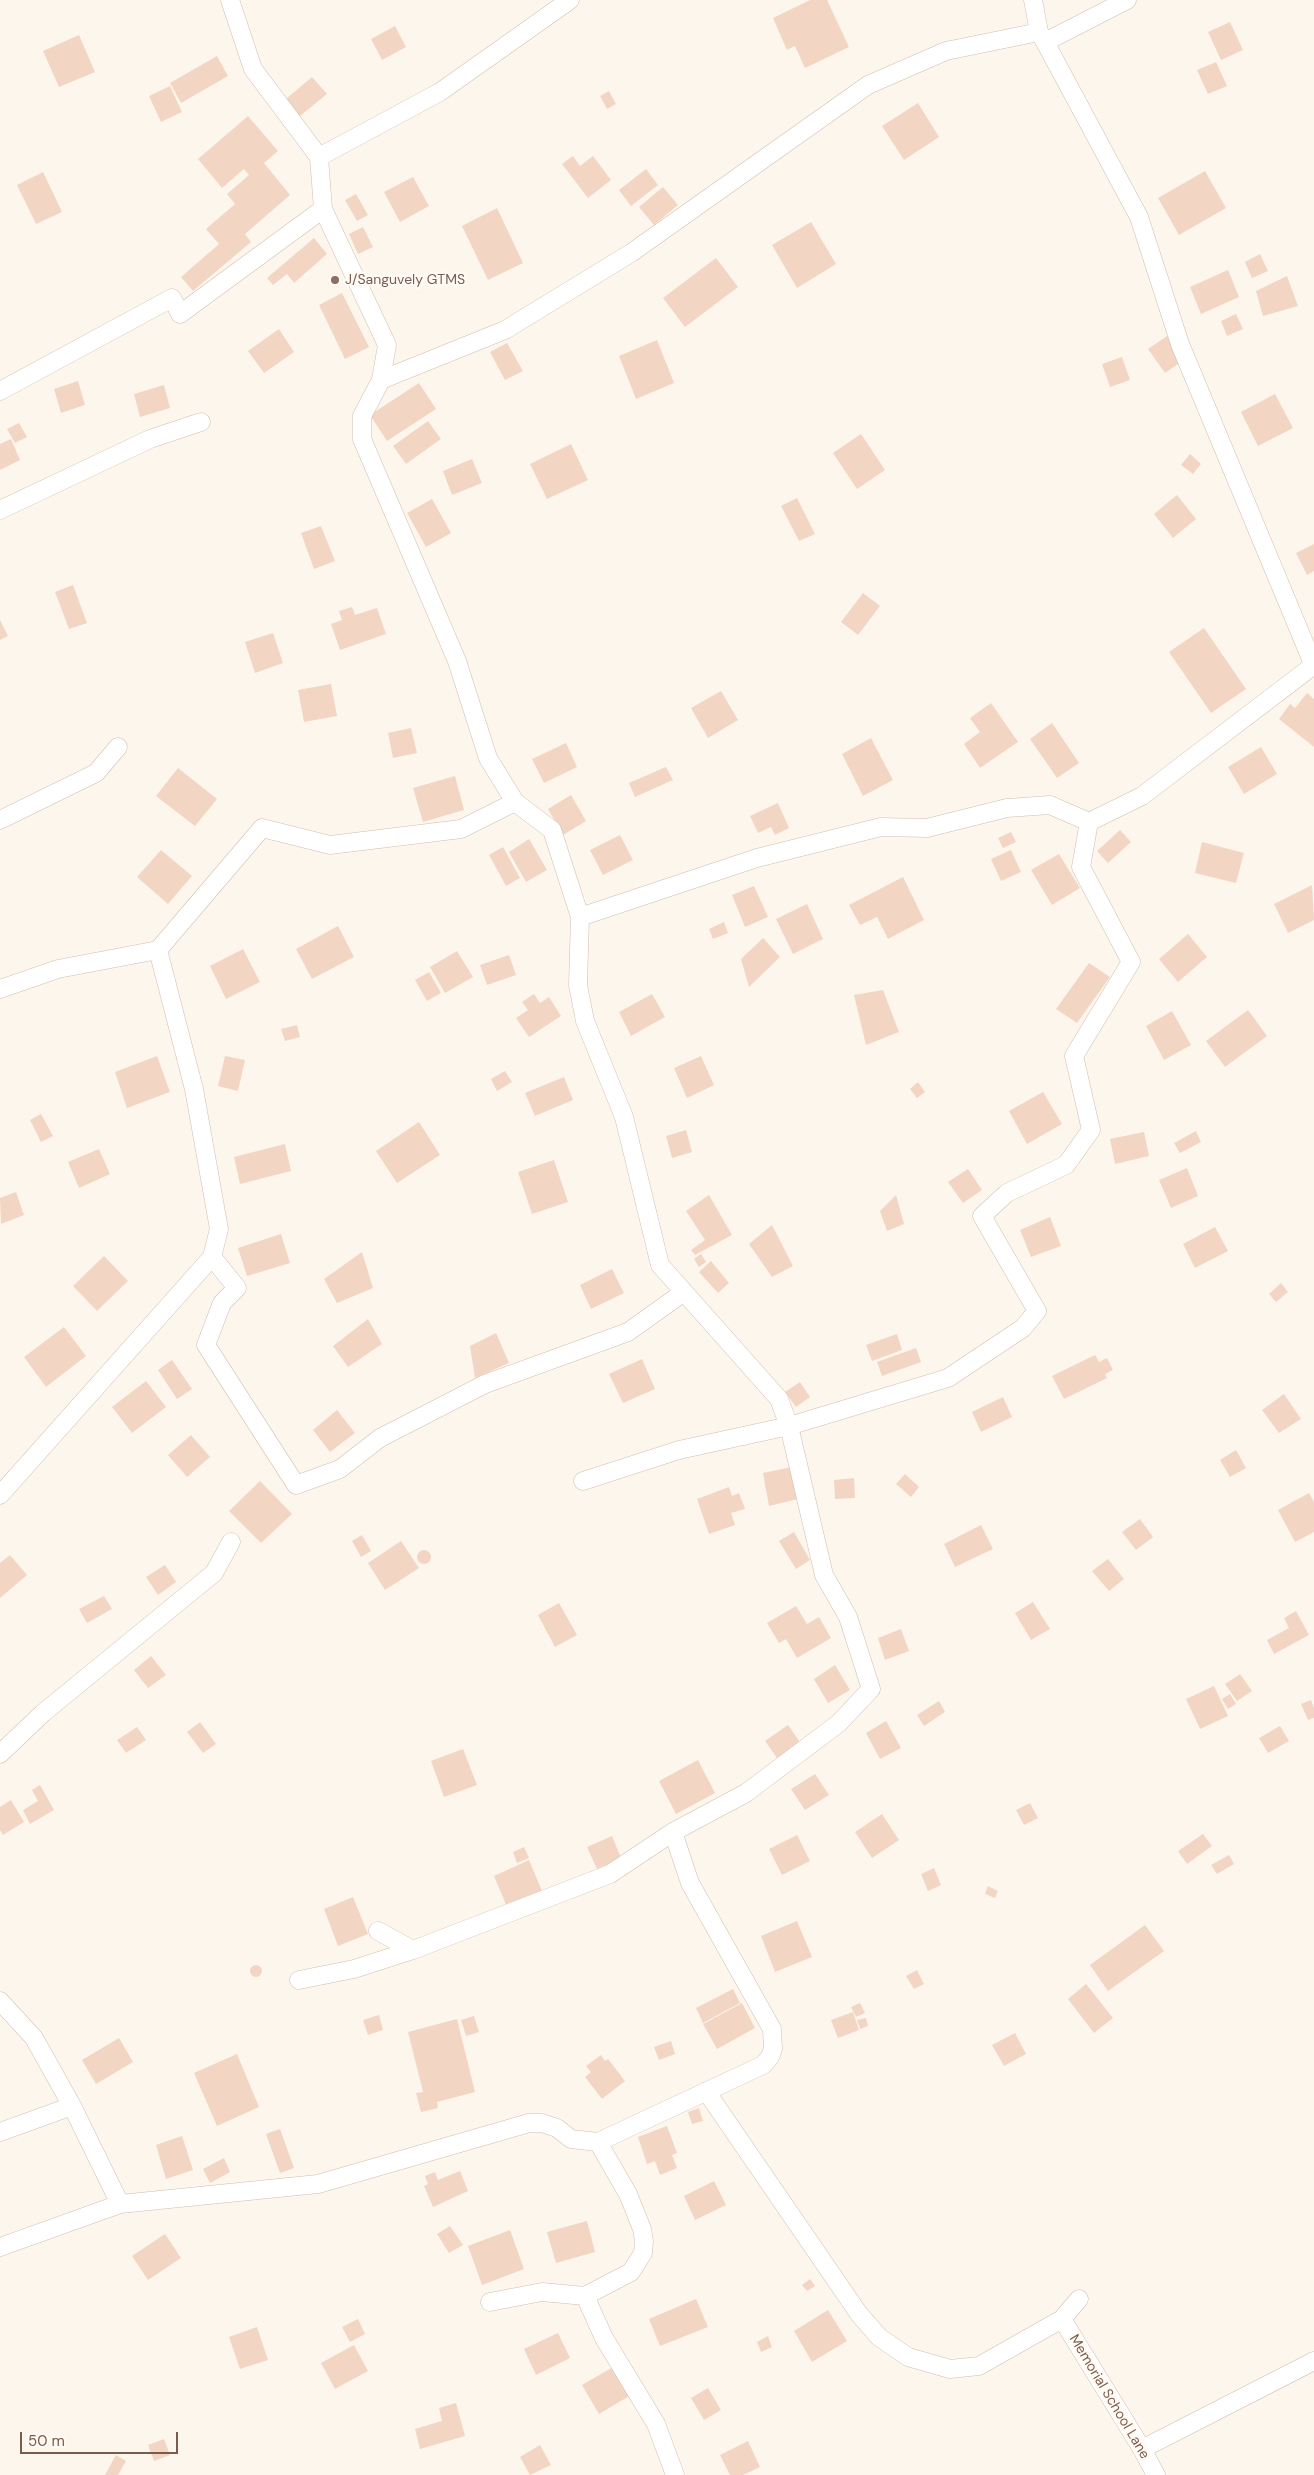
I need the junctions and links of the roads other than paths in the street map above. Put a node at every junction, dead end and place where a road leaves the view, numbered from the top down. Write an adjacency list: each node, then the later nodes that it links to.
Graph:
1 (230, 0): 6 (street)
2 (570, 0): 6 (street)
3 (1033, 0): 5 (street)
4 (1127, 0): 5 (street)
5 (1042, 37): 8 (street); 12 (street)
6 (319, 157): 7 (street)
7 (323, 209): 8 (street); 9 (street)
8 (382, 380): 14 (street)
9 (0, 391)
10 (201, 422): 11 (street)
11 (0, 510)
12 (1314, 665): 16 (street)
13 (118, 747): 15 (street)
14 (515, 802): 17 (street); 18 (street)
15 (0, 820)
16 (1089, 822): 17 (street); 22 (street)
17 (580, 917): 21 (street)
18 (158, 950): 19 (street); 20 (street)
19 (0, 989)
20 (212, 1257): 21 (street); 24 (street)
21 (684, 1292): 22 (street)
22 (788, 1426): 23 (street); 27 (street)
23 (583, 1481)
24 (0, 1495)
25 (231, 1542): 26 (street)
26 (0, 1754)
27 (673, 1832): 29 (street); 32 (street)
28 (378, 1931): 29 (street)
29 (413, 1950): 30 (street)
30 (299, 1980)
31 (0, 2001): 33 (street)
32 (706, 2091): 35 (street); 41 (street)
33 (72, 2106): 34 (street); 36 (street)
34 (0, 2132)
35 (598, 2142): 36 (street); 38 (street)
36 (120, 2204): 37 (street)
37 (0, 2247)
38 (585, 2296): 40 (street); 44 (street)
39 (1079, 2299): 41 (street)
40 (490, 2302)
41 (1062, 2320): 43 (street, Memorial School Lane)
42 (1314, 2361): 43 (street)
43 (1142, 2449): 45 (street, Memorial School Lane)
44 (676, 2475)
45 (1156, 2475)

